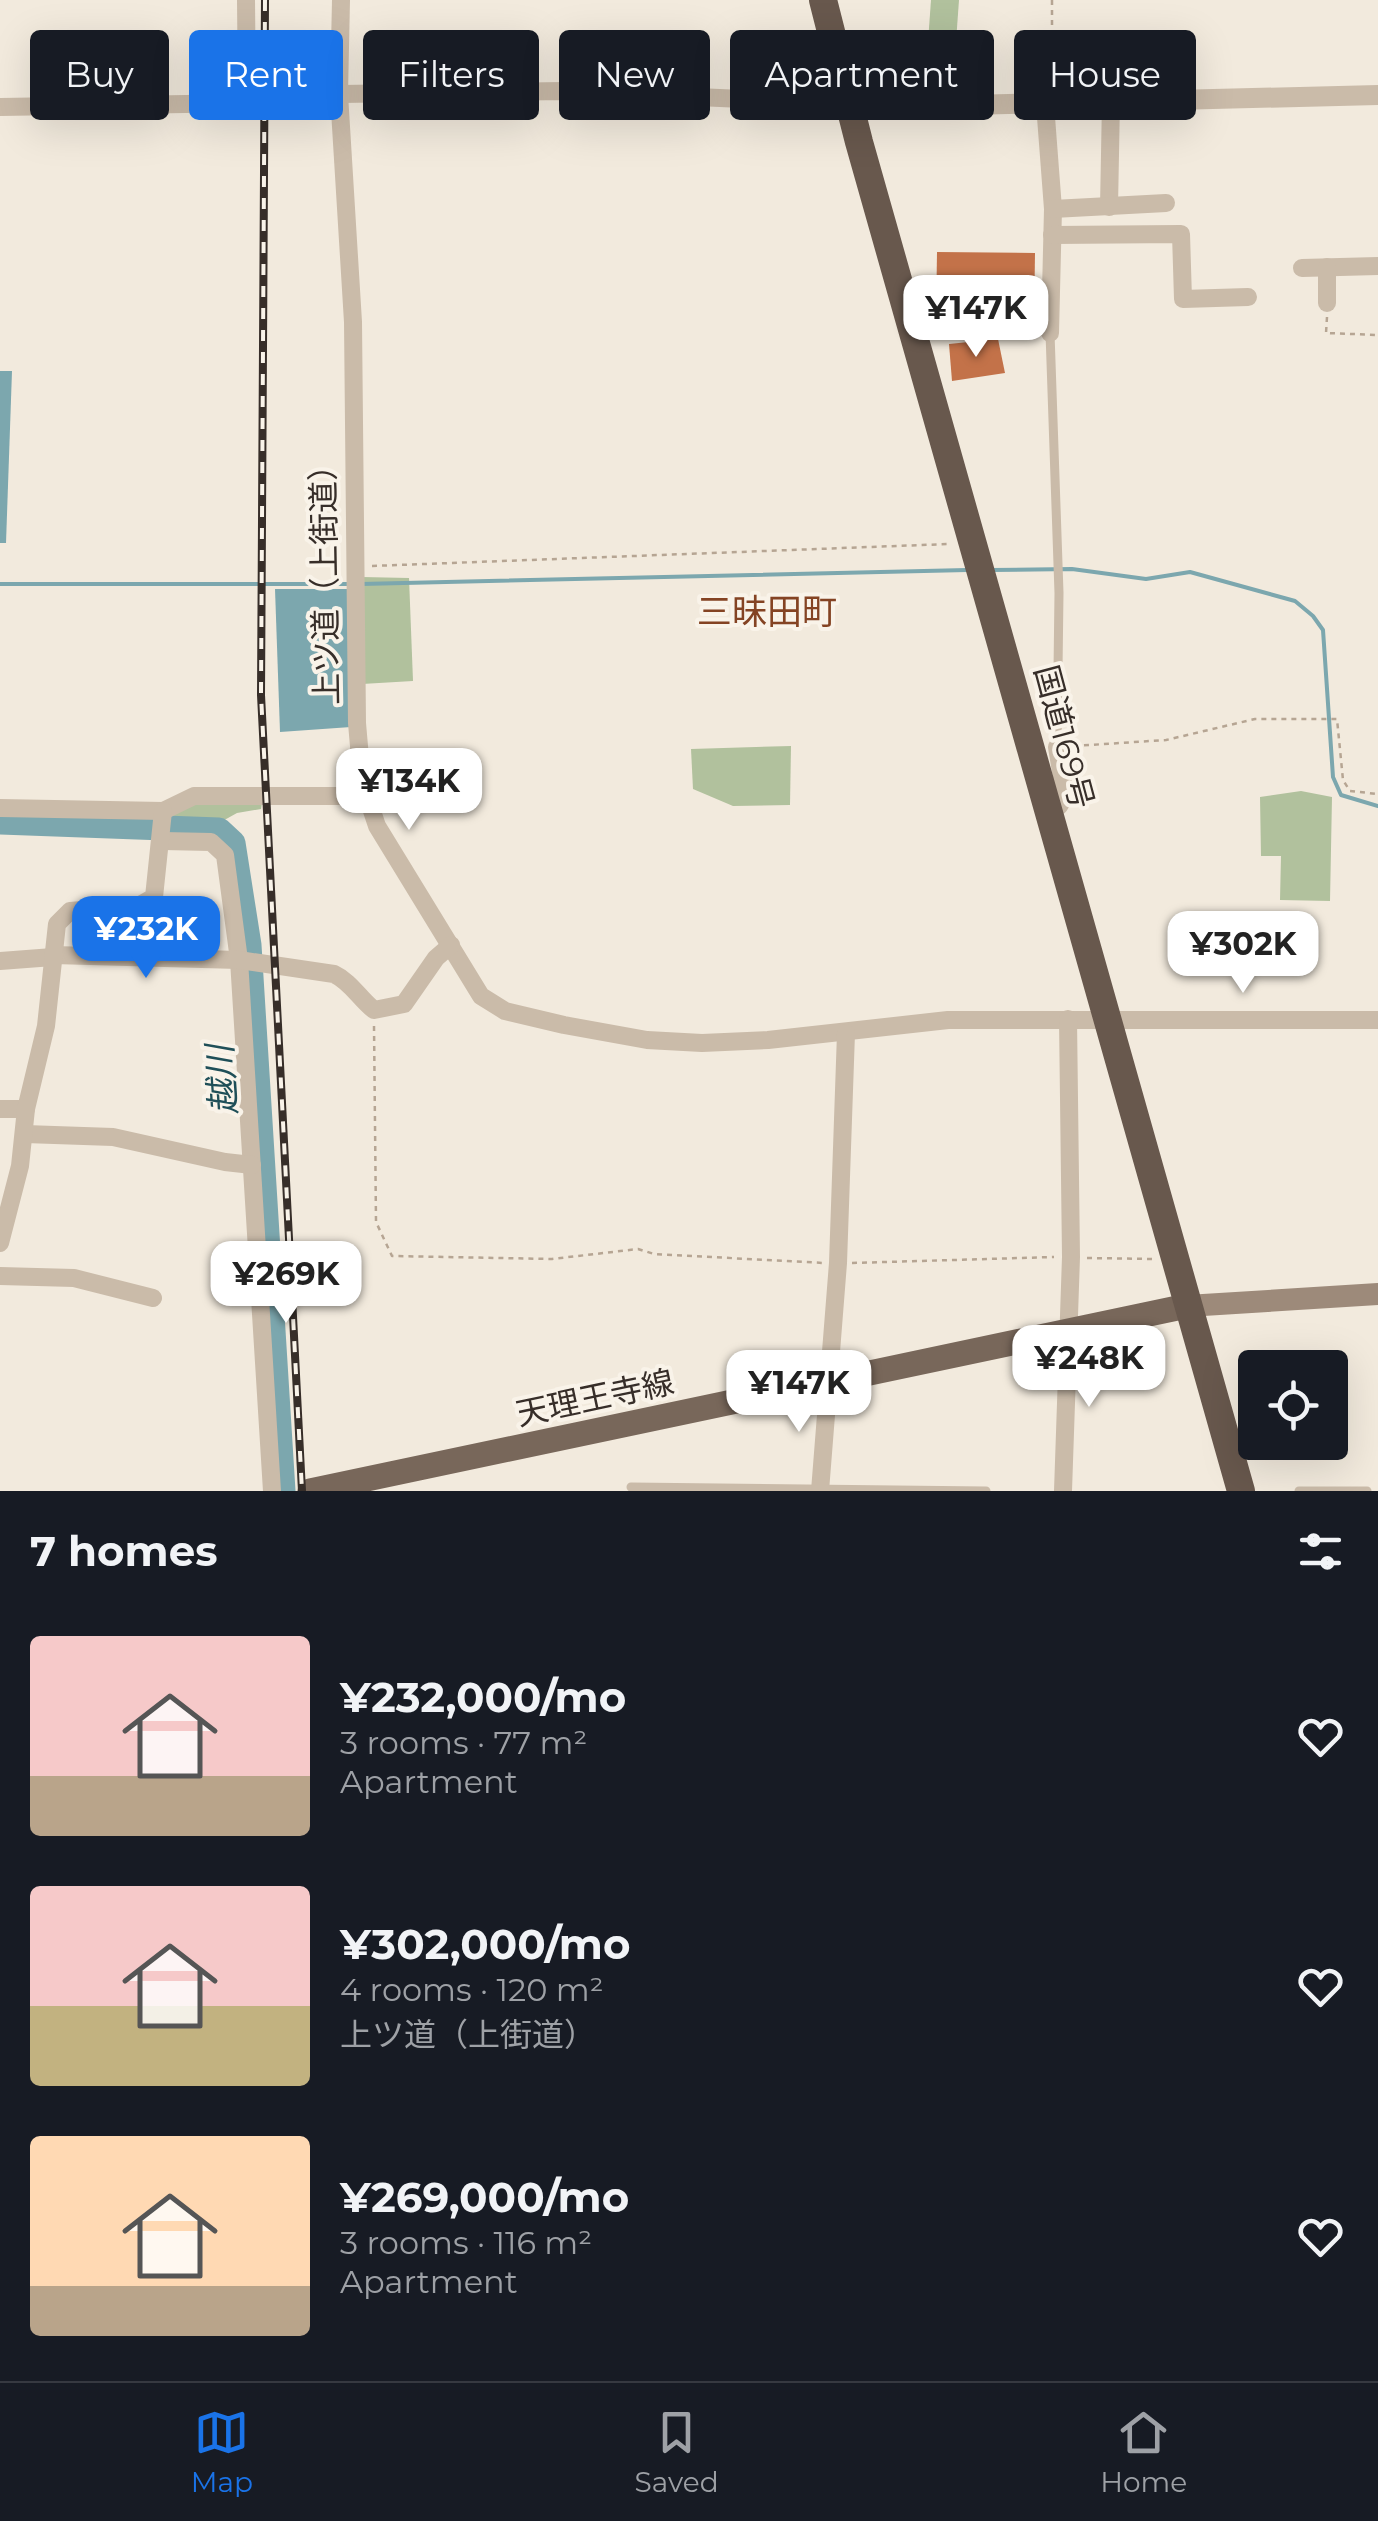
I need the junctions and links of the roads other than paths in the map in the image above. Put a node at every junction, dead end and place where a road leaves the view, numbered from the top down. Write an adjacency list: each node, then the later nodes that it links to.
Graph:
1 (246, 0): 4 (street)
2 (340, 0): 5 (street, 上ツ道（上街道）)
3 (823, 0): 6 (highway, 国道169号)
4 (246, 30)
5 (340, 30)
6 (830, 30)
7 (343, 94): 9 (street)
8 (1378, 95): 10 (street)
9 (730, 98)
10 (1196, 99)
11 (189, 105): 12 (street)
12 (0, 108)
13 (341, 120): 28 (street, 上ツ道（上街道）)
14 (853, 120): 30 (highway, 国道169号)
15 (1049, 120): 19 (street)
16 (1111, 120): 18 (street)
17 (1166, 203): 18 (street)
18 (1109, 206): 19 (street)
19 (1053, 209): 20 (street)
20 (1052, 236): 24 (street); 26 (street)
21 (1378, 266): 23 (street)
22 (1302, 268): 23 (street)
23 (1328, 268): 25 (street)
24 (1248, 296)
25 (1327, 303)
26 (1050, 333): 27 (lane)
27 (1057, 747): 30 (street)
28 (366, 796): 31 (street); 33 (street, 上ツ道（上街道）)
29 (0, 808): 31 (street)
30 (1048, 809): 38 (highway, 国道169号)
31 (163, 811): 32 (street)
32 (162, 841): 34 (street); 35 (street)
33 (452, 945): 35 (street); 40 (street, 上ツ道（上街道）)
34 (53, 956): 35 (street); 36 (street); 42 (street)
35 (239, 960): 44 (street)
36 (0, 961)
37 (1068, 1019): 38 (street, 上ツ道（上街道）); 40 (street, 上ツ道（上街道）); 50 (street)
38 (1108, 1019): 39 (street, 上ツ道（上街道）); 49 (highway, 国道169号)
39 (1378, 1020)
40 (846, 1033): 51 (street)
41 (0, 1109): 42 (street)
42 (26, 1109): 43 (street)
43 (25, 1134): 44 (street); 45 (street)
44 (252, 1164): 54 (street)
45 (0, 1244)
46 (0, 1276): 48 (street)
47 (1378, 1294): 49 (main road)
48 (153, 1298)
49 (1187, 1306): 50 (main road, 天理王寺線); 58 (highway, 国道169号)
50 (1069, 1328): 51 (main road, 天理王寺線); 57 (street)
51 (826, 1382): 53 (street); 55 (main road, 天理王寺線)
52 (631, 1486): 53 (lane)
53 (820, 1489): 56 (lane)
54 (272, 1491)
55 (310, 1491)
56 (986, 1491)
57 (1062, 1491)
58 (1241, 1491)
59 (1299, 1491): 60 (lane)
60 (1366, 1491)

